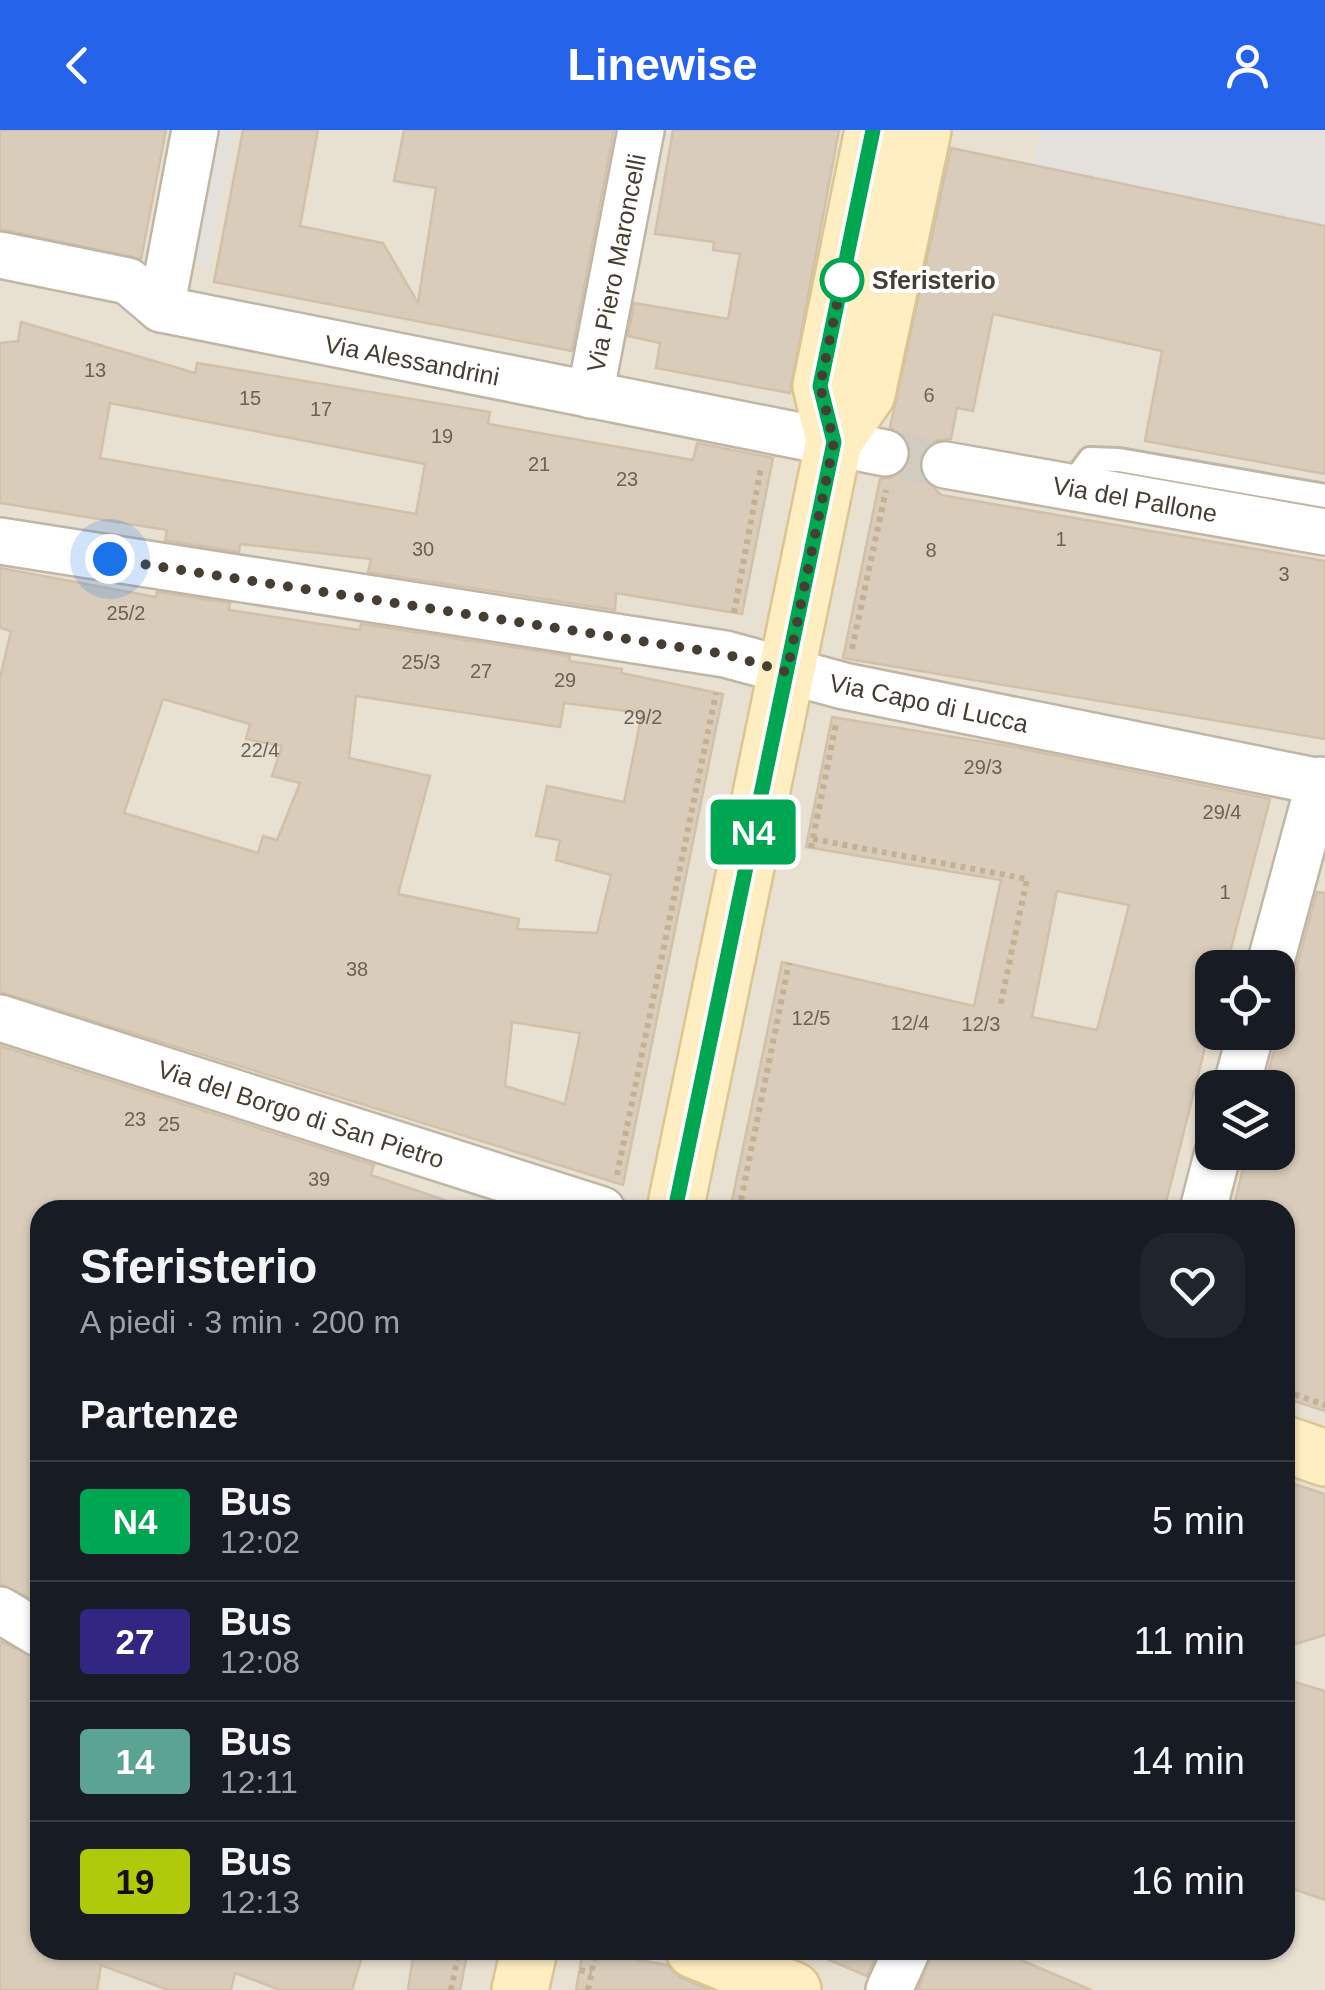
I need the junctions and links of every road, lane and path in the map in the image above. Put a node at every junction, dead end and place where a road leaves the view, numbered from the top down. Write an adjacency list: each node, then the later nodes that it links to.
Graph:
1 (194, 130): 6 (street)
2 (641, 130): 7 (street, Via Piero Maroncelli)
3 (873, 130): 9 (street)
4 (923, 130): 9 (street)
5 (0, 256): 6 (street, Via Alessandrini)
6 (161, 310): 7 (street, Via Alessandrini)
7 (590, 395): 9 (street, Via Alessandrini)
8 (764, 456): 15 (path)
9 (868, 461): 16 (path); 17 (street)
10 (946, 465): 11 (street, Via del Pallone)
11 (1068, 487): 12 (lane); 13 (street, Via del Pallone)
12 (1325, 496)
13 (1325, 532)
14 (0, 541): 17 (street, Via Capo di Lucca)
15 (734, 612)
16 (849, 663)
17 (787, 672): 20 (street, Via Capo di Lucca); 27 (street)
18 (718, 682): 26 (path)
19 (838, 718): 23 (path)
20 (1323, 781): 21 (street)
21 (1274, 950)
22 (788, 963): 28 (path)
23 (1000, 1007)
24 (0, 1018): 26 (street, Via del Borgo di San Pietro)
25 (1213, 1170): 29 (street)
26 (609, 1196)
27 (677, 1200)
28 (740, 1200)
29 (1205, 1200)
30 (1295, 1394): 31 (path)
31 (1325, 1405)
32 (1295, 1448): 33 (street)
33 (1325, 1458)
34 (0, 1610): 35 (street)
35 (30, 1628)
36 (457, 1960): 43 (path)
37 (528, 1960): 44 (street)
38 (594, 1960): 42 (path)
39 (719, 1960): 46 (street)
40 (902, 1960): 47 (street)
41 (580, 1970): 42 (path)
42 (592, 1973): 45 (path)
43 (451, 1990)
44 (520, 1990)
45 (588, 1990)
46 (793, 1990)
47 (889, 1990)

